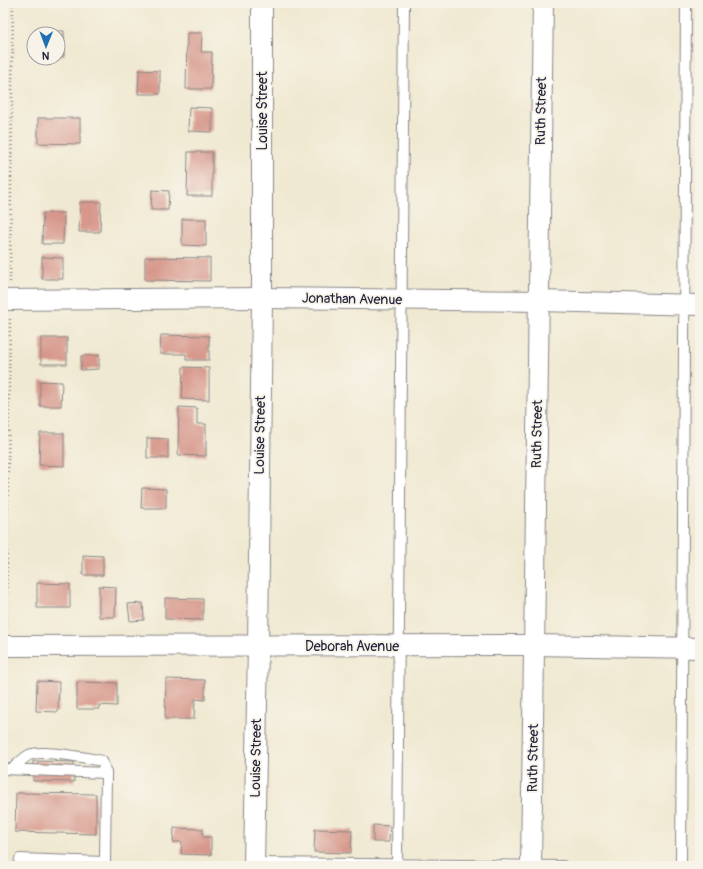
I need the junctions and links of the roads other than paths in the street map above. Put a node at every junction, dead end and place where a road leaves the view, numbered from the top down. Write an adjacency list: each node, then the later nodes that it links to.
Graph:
1 (262, 3): 5 (street, Louise Street)
2 (404, 3): 6 (lane)
3 (543, 3): 8 (street, Ruth Street)
4 (686, 3): 9 (lane)
5 (262, 298): 6 (street, Jonathan Avenue); 7 (street, Jonathan Avenue); 12 (street, Louise Street)
6 (402, 299): 8 (street, Jonathan Avenue); 13 (lane)
7 (3, 300)
8 (539, 301): 9 (street, Jonathan Avenue); 10 (street, Ruth Street)
9 (692, 304): 14 (lane)
10 (534, 645): 13 (street, Deborah Avenue); 14 (street, Deborah Avenue); 23 (street, Ruth Street)
11 (3, 646): 12 (street, Deborah Avenue)
12 (258, 646): 13 (street, Deborah Avenue); 20 (street, Louise Street)
13 (399, 646): 21 (lane)
14 (691, 648): 25 (lane)
15 (6, 769): 16 (lane); 16 (lane)
16 (106, 773): 19 (lane)
17 (53, 863): 18 (lane); 22 (lane)
18 (79, 864): 19 (lane)
19 (105, 864)
20 (254, 865): 21 (lane)
21 (397, 865): 23 (lane)
22 (19, 866)
23 (531, 866): 24 (lane)
24 (562, 866)
25 (681, 866)

